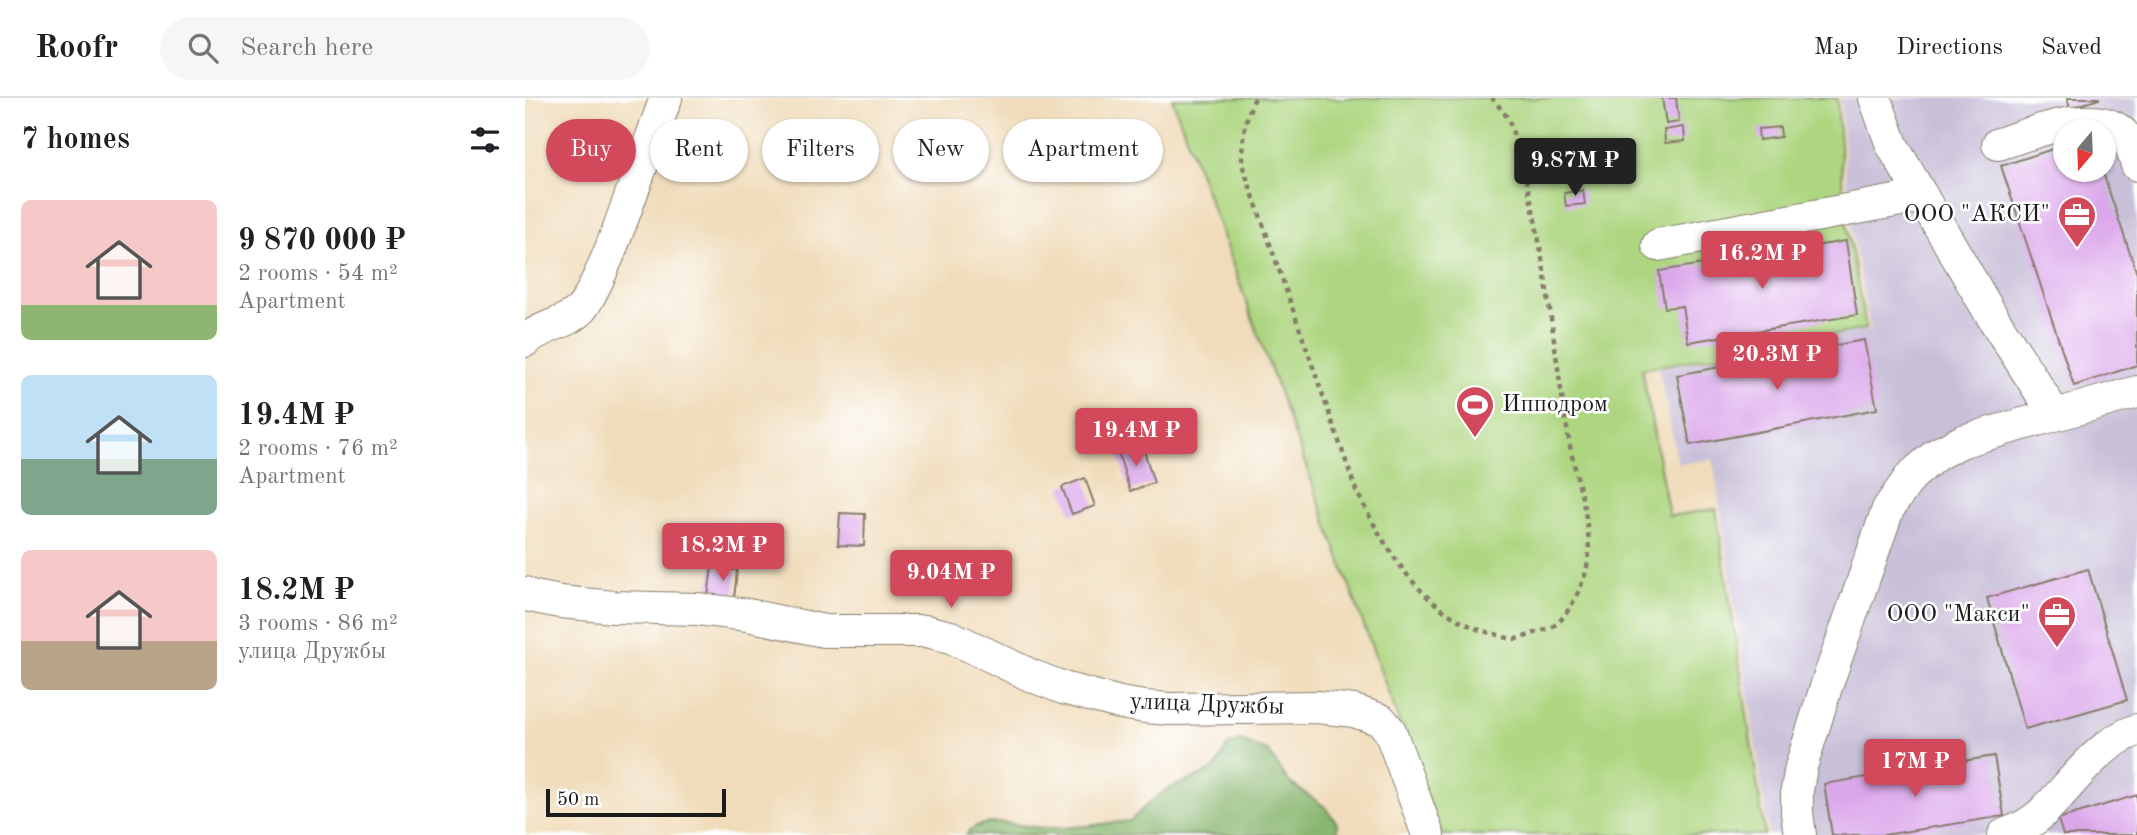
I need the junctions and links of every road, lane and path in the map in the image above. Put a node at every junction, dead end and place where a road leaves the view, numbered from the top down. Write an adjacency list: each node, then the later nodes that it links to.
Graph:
1 (666, 98): 9 (street)
2 (1255, 98): 3 (path)
3 (1492, 98)
4 (1875, 98): 7 (street)
5 (1998, 144): 6 (street)
6 (2137, 165)
7 (1922, 196): 8 (street); 11 (street)
8 (1658, 245)
9 (525, 341)
10 (2137, 392): 11 (street)
11 (2055, 415): 15 (street)
12 (528, 594): 14 (street, улица Дружбы)
13 (2137, 730): 16 (street)
14 (1428, 835)
15 (1800, 835)
16 (2004, 835)

